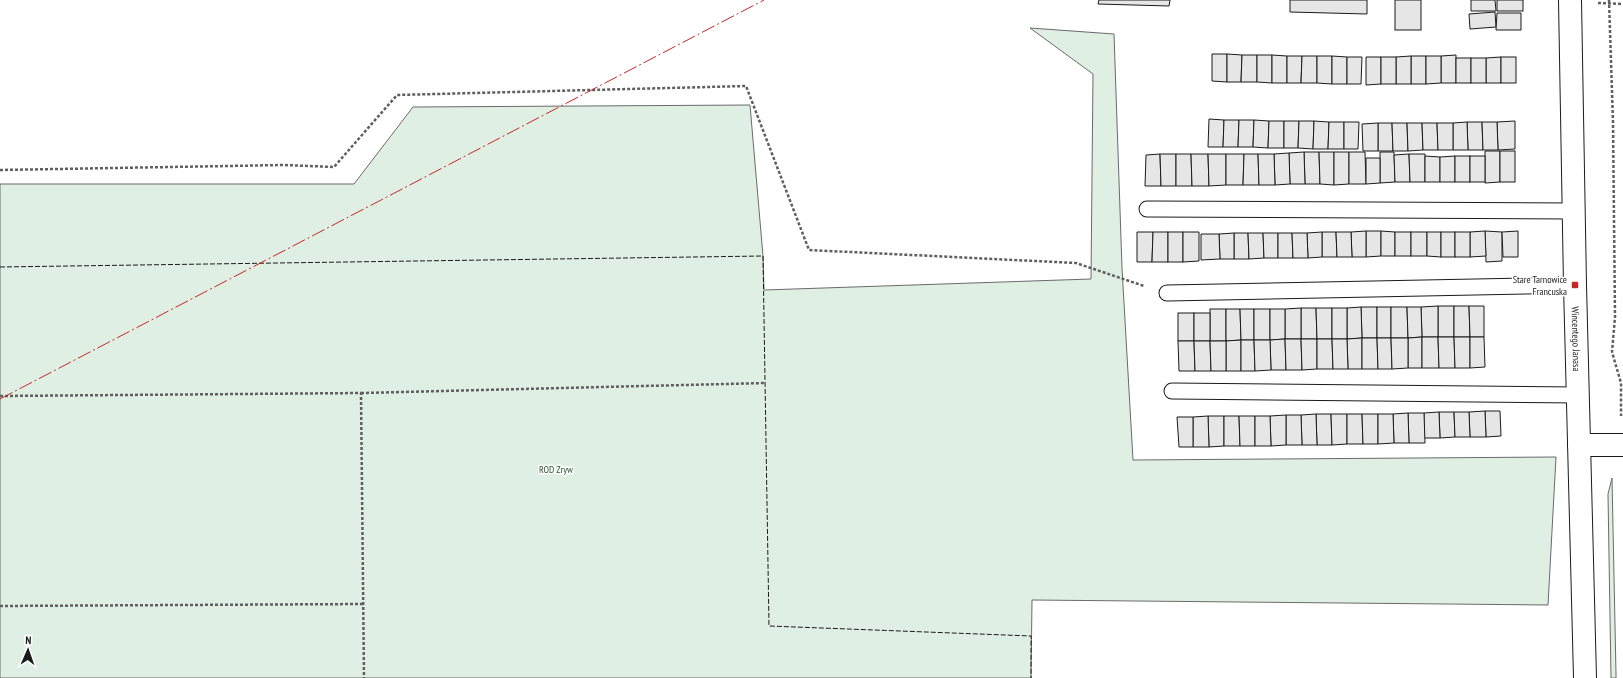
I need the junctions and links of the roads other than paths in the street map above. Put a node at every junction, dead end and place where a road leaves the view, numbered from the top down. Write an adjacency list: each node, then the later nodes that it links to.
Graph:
1 (1570, 0): 3 (street, Wincentego Janasa)
2 (1147, 209): 3 (lane)
3 (1574, 211): 4 (street, Wincentego Janasa)
4 (1575, 286): 5 (lane); 7 (street, Wincentego Janasa)
5 (1166, 294)
6 (1172, 390): 7 (lane)
7 (1578, 395): 8 (street, Wincentego Janasa)
8 (1579, 445): 9 (street); 10 (street, Wincentego Janasa)
9 (1623, 445)
10 (1585, 678)

